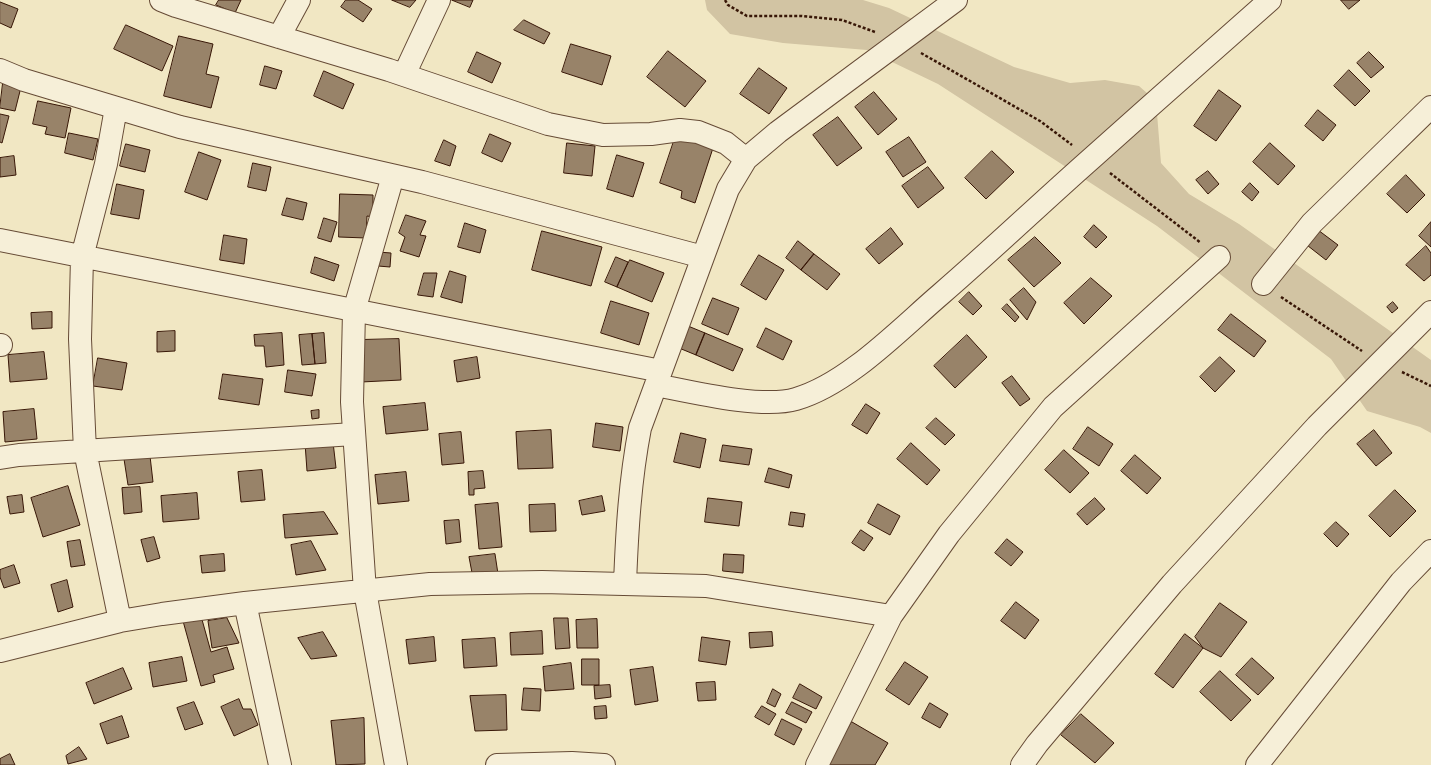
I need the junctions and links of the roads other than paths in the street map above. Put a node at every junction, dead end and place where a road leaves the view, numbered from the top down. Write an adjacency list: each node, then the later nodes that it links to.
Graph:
1 (161, 0): 6 (street)
2 (300, 0): 6 (street)
3 (439, 0): 8 (street)
4 (956, 0): 11 (street)
5 (1270, 0): 20 (street)
6 (279, 37): 8 (street)
7 (0, 70): 9 (street)
8 (404, 75): 11 (street)
9 (116, 108): 12 (street); 14 (street)
10 (1431, 108): 17 (street)
11 (746, 158): 15 (street)
12 (393, 176): 15 (street); 18 (street)
13 (0, 240): 14 (street)
14 (82, 257): 18 (street); 22 (street)
15 (703, 257): 20 (street)
16 (1219, 257): 28 (street)
17 (1263, 284)
18 (354, 312): 20 (street); 21 (street)
19 (1431, 312): 36 (street)
20 (659, 378): 25 (street)
21 (354, 434): 22 (street); 26 (street)
22 (86, 451): 23 (street); 29 (street)
23 (0, 458)
24 (1431, 551): 37 (street)
25 (625, 584): 26 (street); 28 (street)
26 (365, 591): 27 (street); 32 (street)
27 (245, 603): 29 (street); 31 (street)
28 (891, 616): 35 (street)
29 (120, 622): 30 (street)
30 (0, 650)
31 (280, 765)
32 (396, 765)
33 (497, 765): 34 (street)
34 (604, 765)
35 (817, 765)
36 (1022, 765)
37 (1257, 765)

